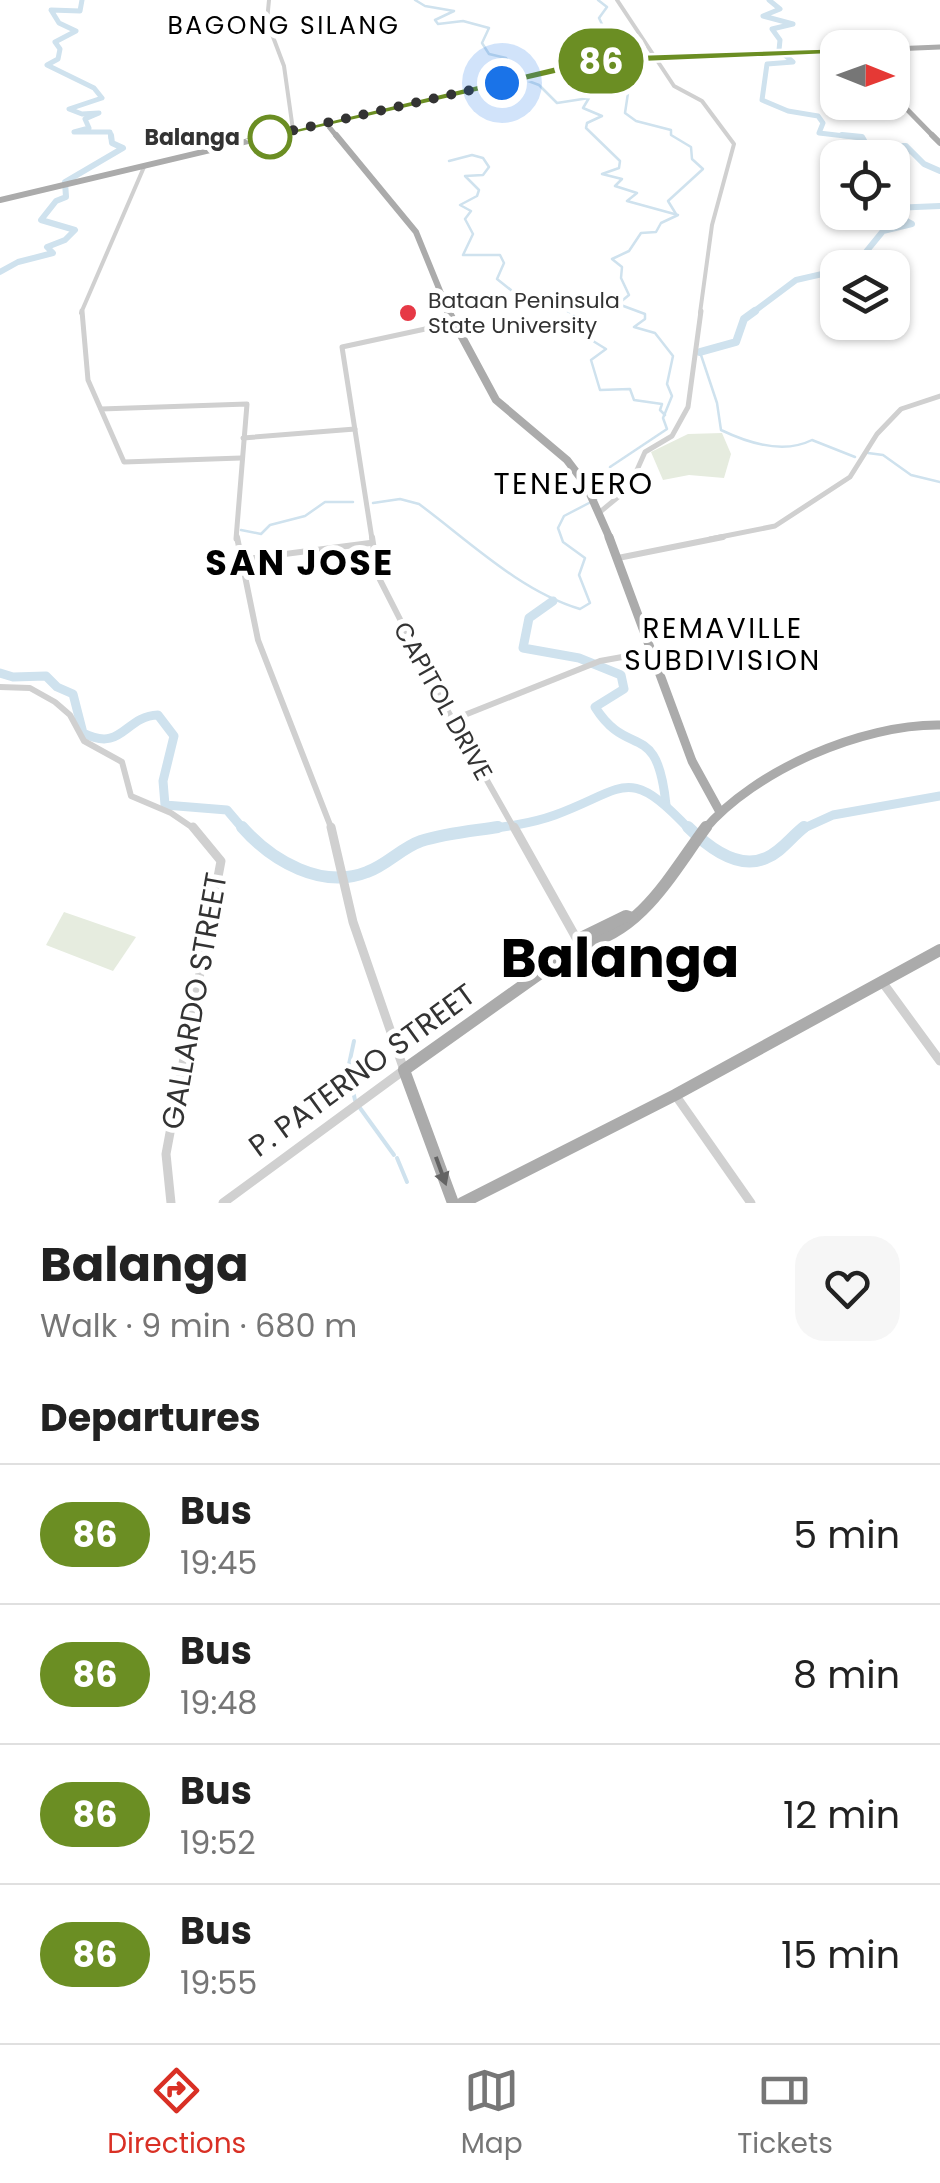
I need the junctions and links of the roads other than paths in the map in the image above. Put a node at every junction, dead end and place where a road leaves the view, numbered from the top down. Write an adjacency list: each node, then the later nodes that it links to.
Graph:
1 (269, 0): 9 (street)
2 (616, 0): 6 (street)
3 (940, 47): 4 (main road)
4 (910, 48)
5 (820, 51): 6 (main road)
6 (657, 57): 8 (main road); 20 (street)
7 (910, 110): 11 (main road)
8 (326, 123): 9 (main road); 10 (main road); 14 (main road)
9 (293, 130): 10 (main road)
10 (255, 140): 12 (main road)
11 (940, 140)
12 (142, 169): 13 (main road); 16 (street)
13 (53, 189): 13 (main road)
14 (452, 323): 17 (street, CAPITOL DRIVE); 20 (main road)
15 (940, 396): 22 (street)
16 (100, 409): 18 (street); 19 (street)
17 (355, 429): 18 (street); 21 (street, CAPITOL DRIVE)
18 (243, 438): 19 (street)
19 (242, 458): 23 (street)
20 (596, 504): 22 (main road)
21 (370, 543): 23 (street); 26 (street, CAPITOL DRIVE)
22 (618, 558): 24 (main road)
23 (239, 560): 33 (street)
24 (650, 652): 26 (street); 28 (main road)
25 (0, 686): 35 (street, GALLARDO STREET)
26 (452, 720): 29 (street, CAPITOL DRIVE)
27 (940, 725): 28 (main road)
28 (720, 812): 29 (main road)
29 (580, 945): 33 (main road, P. PATERNO STREET)
30 (940, 950): 31 (main road)
31 (883, 983): 32 (street); 34 (main road)
32 (940, 1060)
33 (404, 1070): 36 (street, P. PATERNO STREET); 37 (main road, one-way to 37)
34 (676, 1094): 38 (main road); 39 (street)
35 (172, 1203)
36 (224, 1203)
37 (453, 1203)
38 (462, 1203)
39 (751, 1203)

